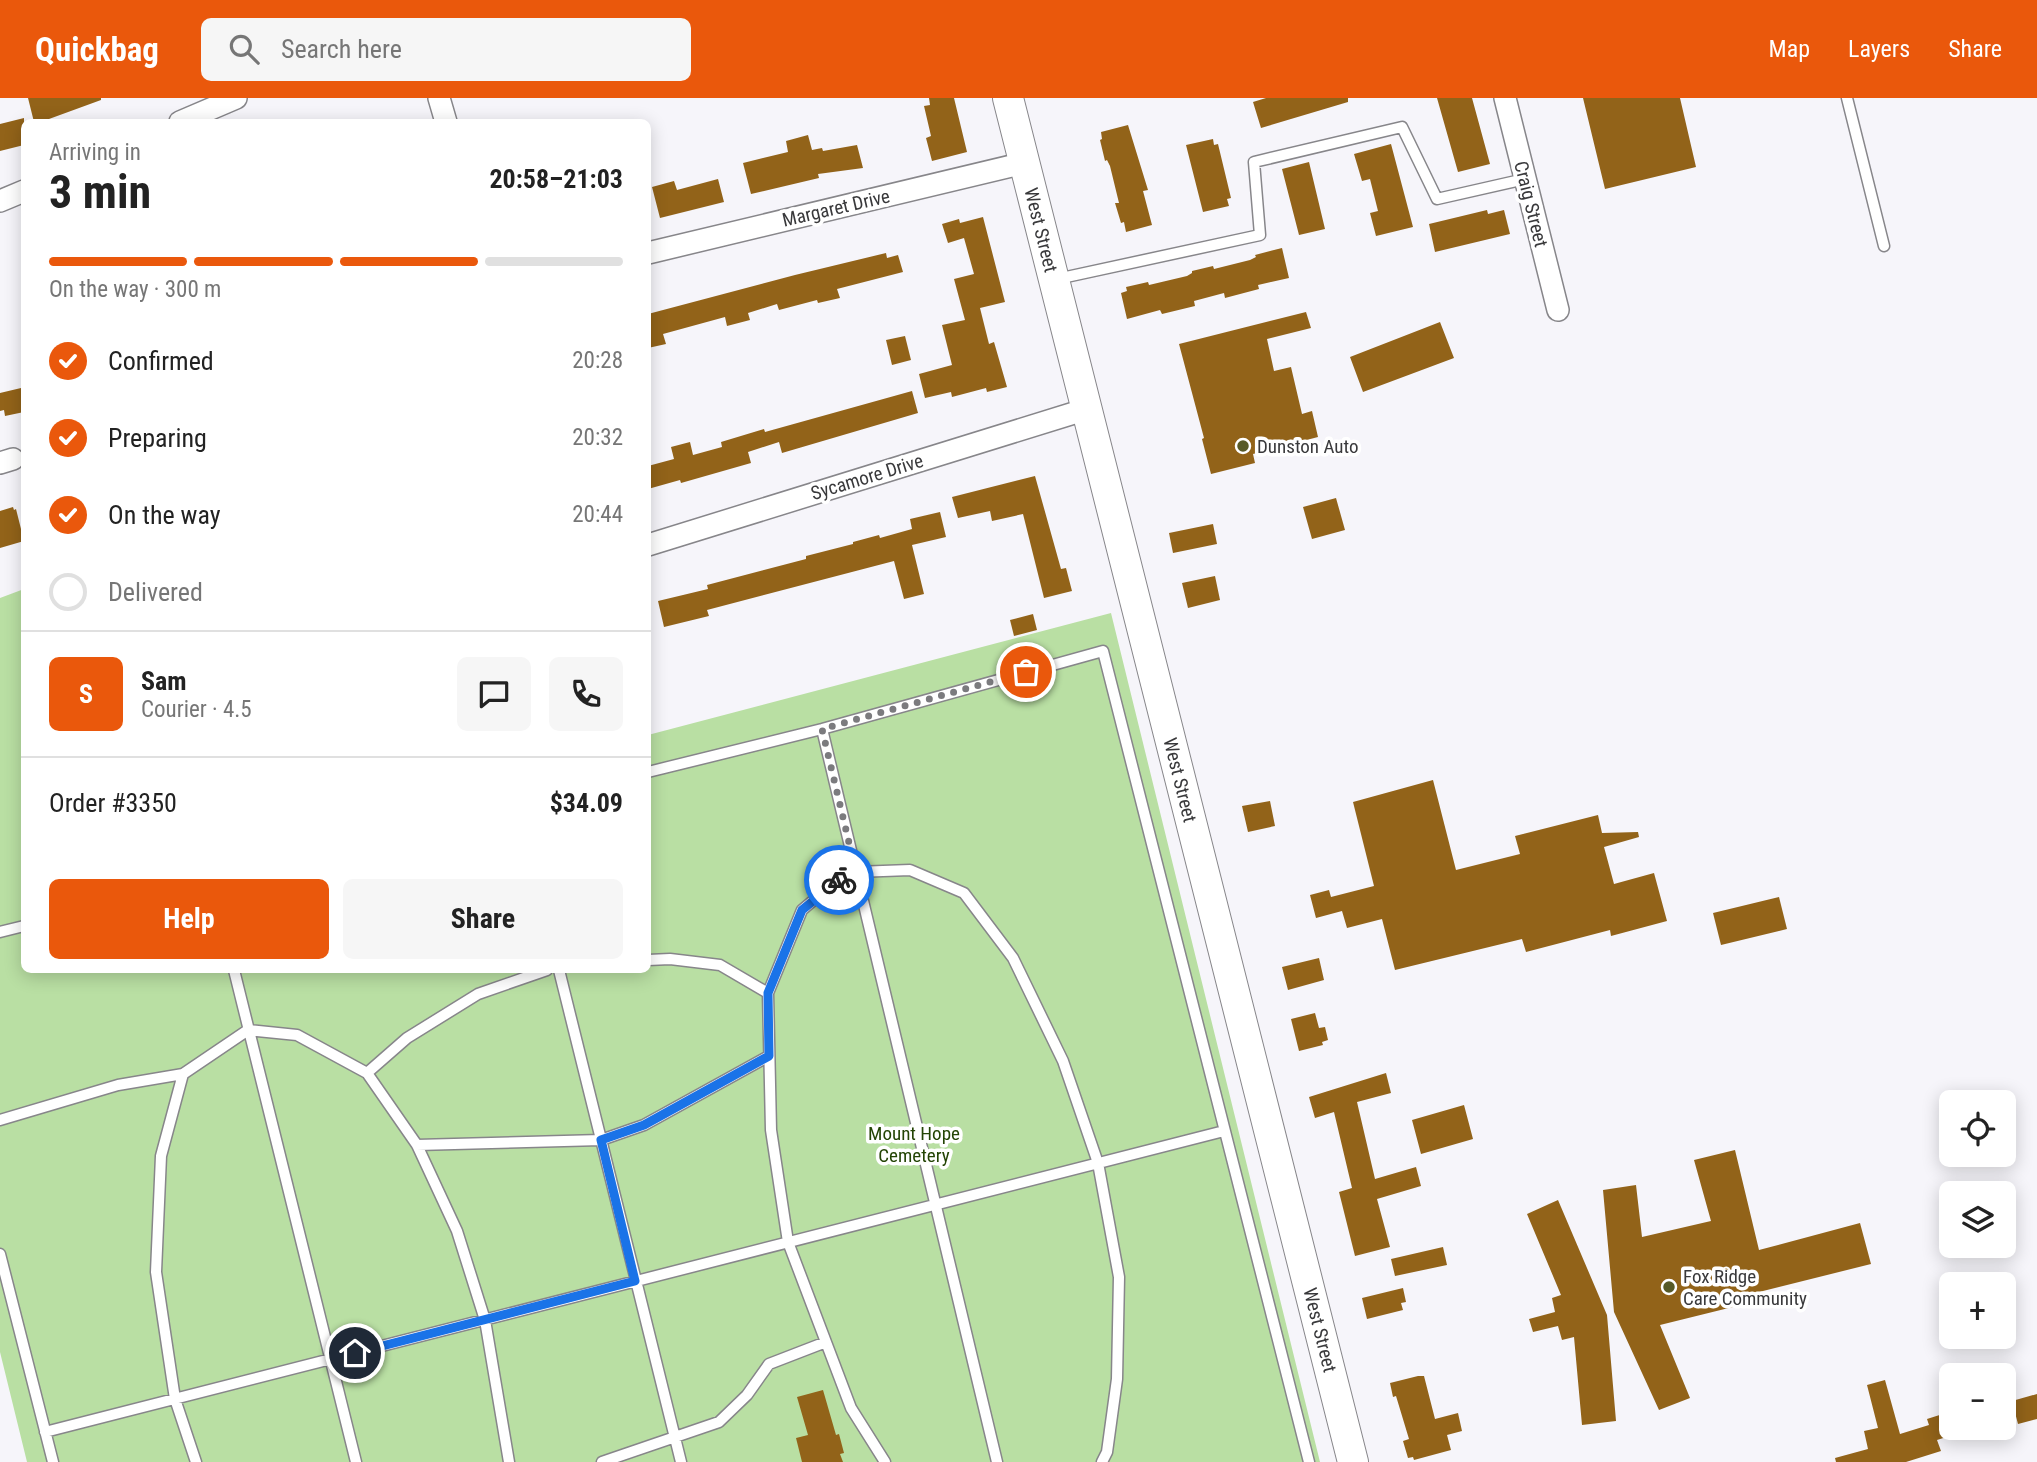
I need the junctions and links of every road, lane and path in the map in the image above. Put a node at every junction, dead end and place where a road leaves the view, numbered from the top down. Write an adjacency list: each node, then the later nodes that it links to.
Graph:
1 (236, 98): 6 (street)
2 (439, 98): 7 (street)
3 (1008, 98): 8 (main road, West Street)
4 (1505, 98): 9 (street, Craig Street)
5 (1847, 98): 12 (lane)
6 (187, 119)
7 (445, 119)
8 (1024, 163): 13 (street, Margaret Drive); 14 (main road, West Street)
9 (1525, 179): 14 (lane); 15 (street, Craig Street)
10 (21, 192): 11 (street)
11 (0, 201)
12 (1884, 246)
13 (651, 252)
14 (1054, 279): 16 (main road, West Street)
15 (1558, 310)
16 (1087, 409): 17 (street, Sycamore Drive); 57 (main road, West Street)
17 (651, 544)
18 (822, 729): 19 (lane); 20 (lane); 33 (lane)
19 (651, 771)
20 (856, 872): 27 (lane); 36 (lane); 37 (lane)
21 (21, 927): 22 (lane)
22 (0, 932)
23 (651, 960): 27 (lane)
24 (235, 973): 28 (lane)
25 (524, 973): 30 (lane)
26 (560, 973): 34 (lane)
27 (768, 993): 29 (lane)
28 (248, 1030): 30 (lane); 31 (lane); 43 (lane)
29 (769, 1056): 34 (lane); 38 (lane)
30 (367, 1073): 35 (lane)
31 (183, 1074): 32 (lane); 44 (lane)
32 (0, 1119)
33 (1223, 1131): 36 (lane); 56 (lane)
34 (601, 1140): 35 (lane); 40 (lane)
35 (417, 1145): 41 (lane)
36 (1098, 1163): 37 (lane); 55 (lane)
37 (936, 1205): 38 (lane); 54 (lane)
38 (788, 1242): 40 (lane); 42 (lane)
39 (0, 1254): 45 (lane)
40 (635, 1281): 41 (lane); 46 (lane)
41 (485, 1320): 43 (lane); 50 (lane)
42 (826, 1342): 46 (lane); 53 (lane)
43 (330, 1359): 44 (lane); 49 (lane)
44 (175, 1399): 45 (lane); 48 (lane)
45 (46, 1432): 47 (lane)
46 (675, 1437): 51 (lane); 52 (lane)
47 (53, 1462)
48 (196, 1462)
49 (356, 1462)
50 (509, 1462)
51 (602, 1462)
52 (681, 1462)
53 (885, 1462)
54 (997, 1462)
55 (1102, 1462)
56 (1308, 1462)
57 (1353, 1462)

